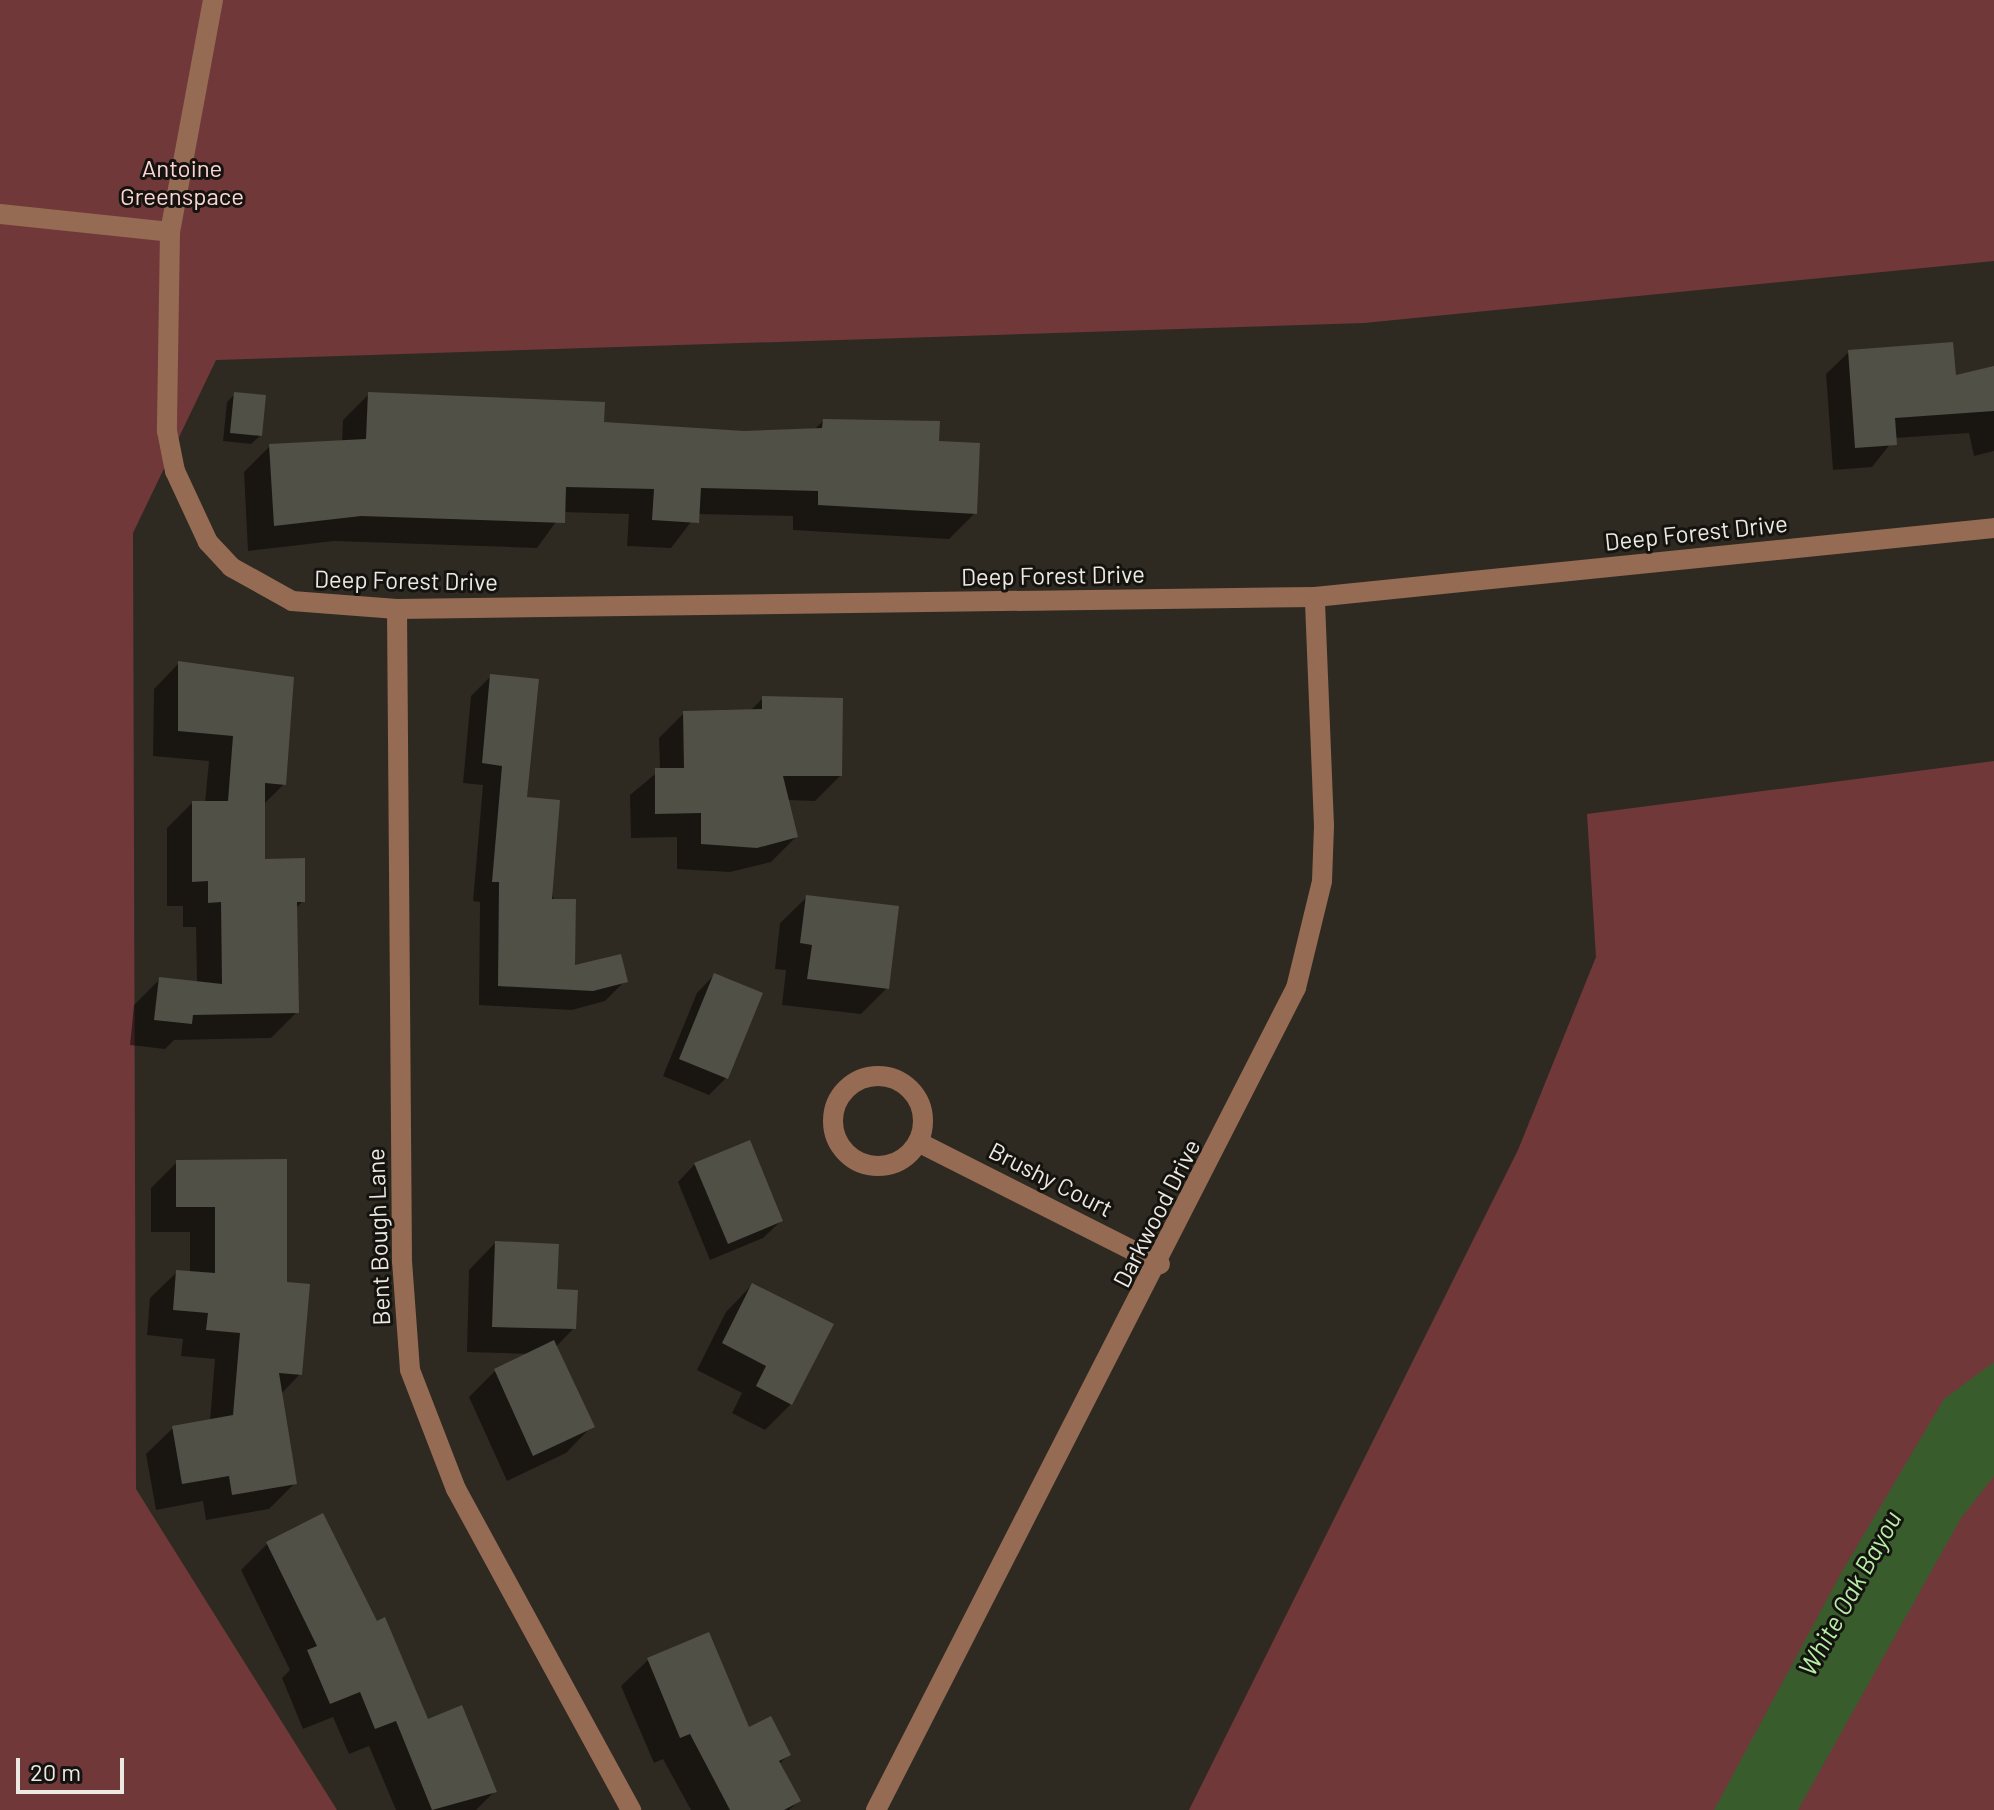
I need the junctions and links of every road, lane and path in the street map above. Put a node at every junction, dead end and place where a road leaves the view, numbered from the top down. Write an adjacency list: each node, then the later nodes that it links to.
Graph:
1 (212, 0): 3 (street, Deep Forest Drive)
2 (0, 214): 3 (street)
3 (170, 232): 6 (street, Deep Forest Drive)
4 (1994, 528): 5 (street, Deep Forest Drive)
5 (1315, 597): 6 (street, Deep Forest Drive); 8 (street, Darkwood Drive)
6 (397, 609): 9 (street, Bent Bough Lane)
7 (918, 1142): 7 (street); 8 (street, Brushy Court)
8 (1160, 1264): 10 (street, Darkwood Drive)
9 (631, 1810)
10 (876, 1810)

